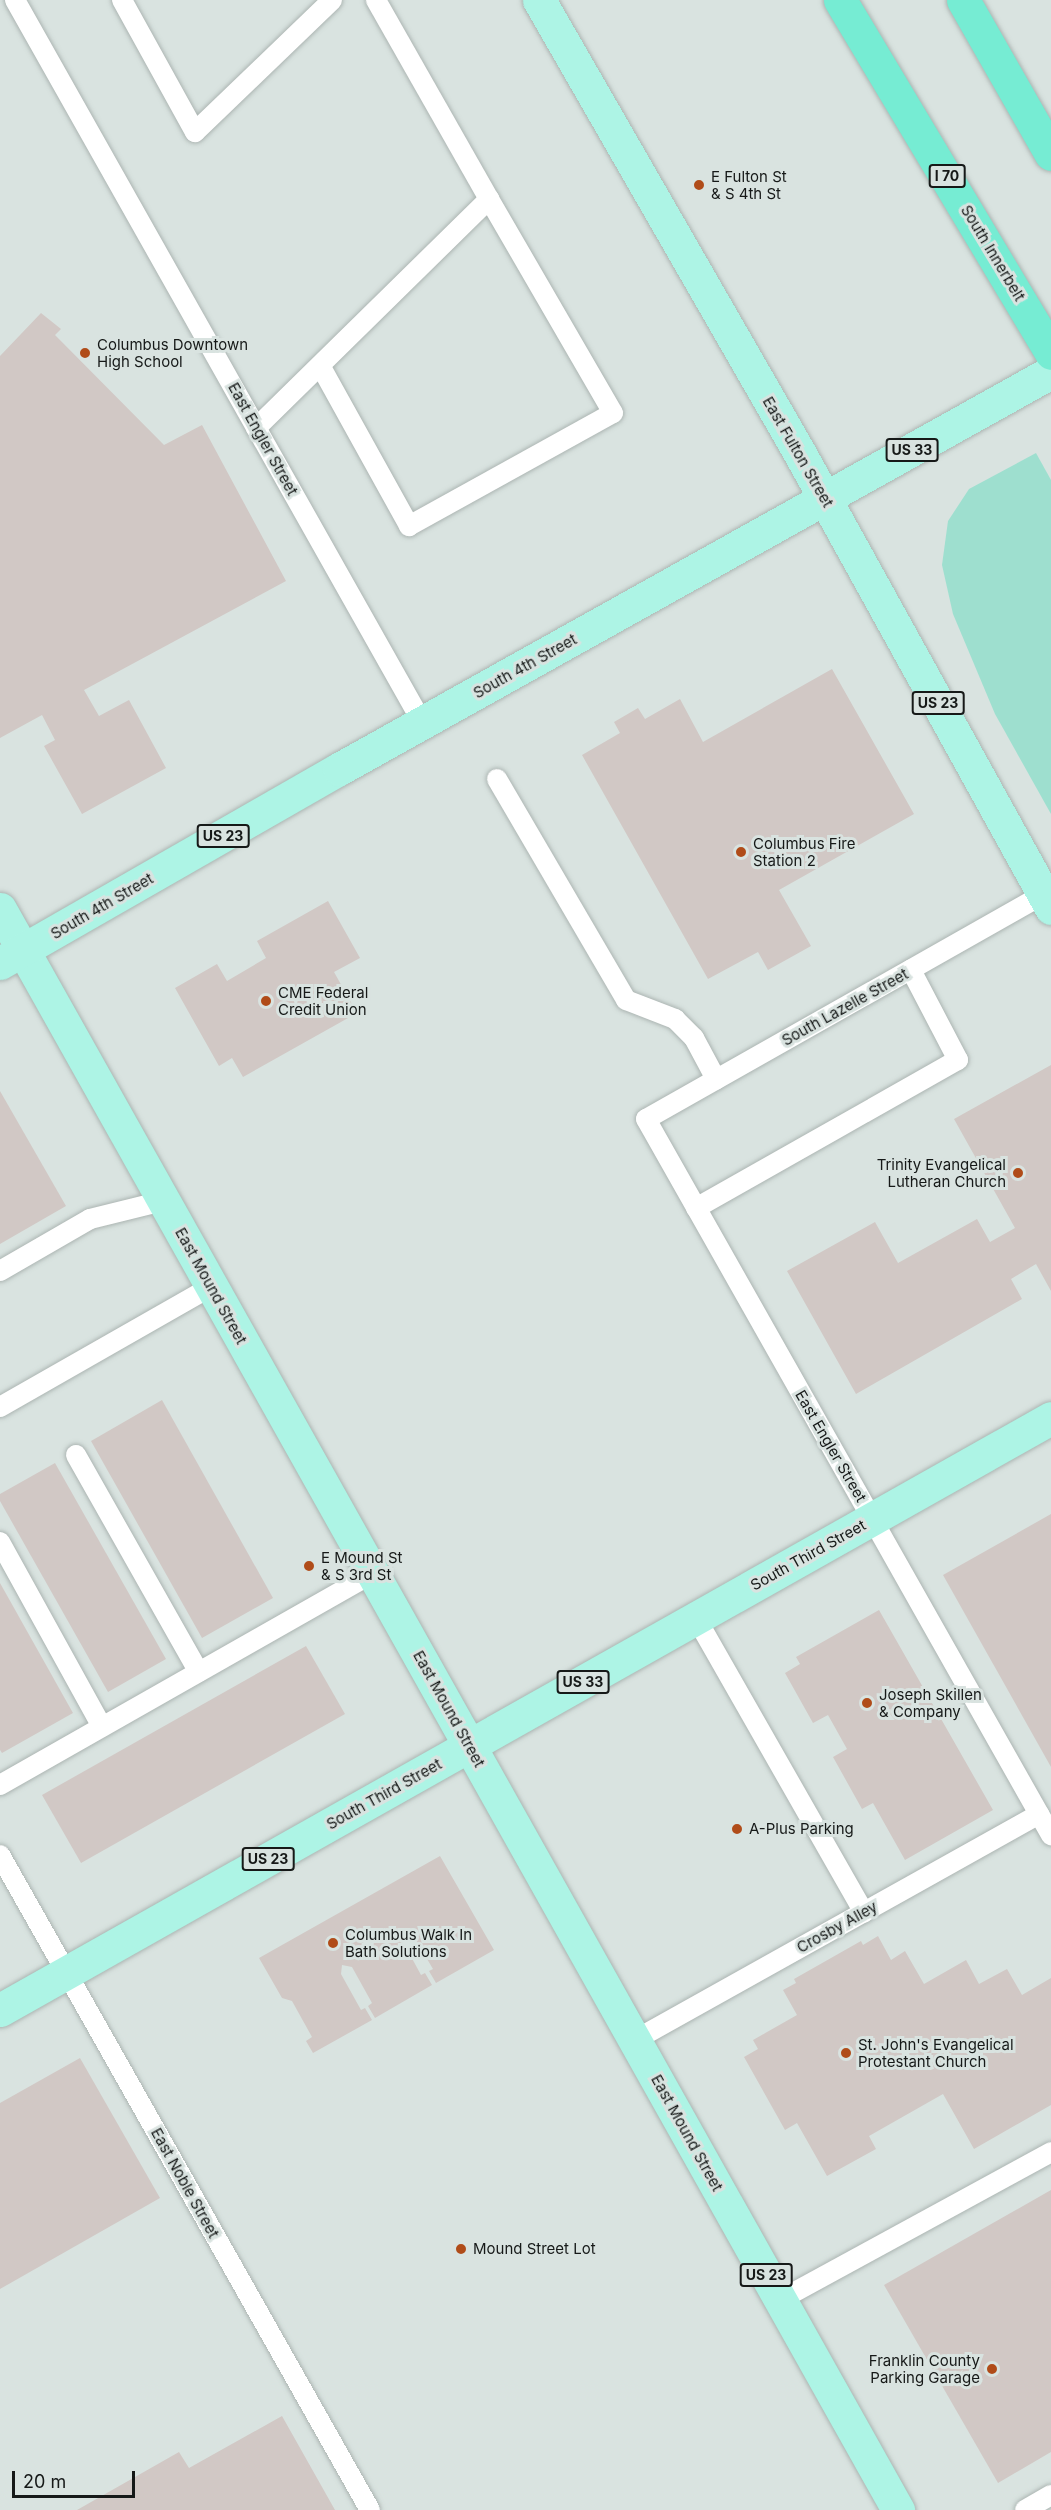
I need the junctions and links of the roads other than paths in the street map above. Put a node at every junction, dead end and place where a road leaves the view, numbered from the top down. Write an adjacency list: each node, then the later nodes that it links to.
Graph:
1 (15, 0): 13 (lane, East Engler Street)
2 (122, 0): 3 (lane)
3 (332, 0)
4 (376, 0): 9 (lane)
5 (539, 0): 14 (main road, East Fulton Street)
6 (840, 0): 10 (highway, South Innerbelt / I 70)
7 (963, 0): 8 (highway)
8 (1051, 154)
9 (489, 199): 11 (lane); 11 (lane)
10 (1051, 353)
11 (321, 368): 13 (lane)
12 (1051, 372): 14 (main road, South 4th Street / US 33)
13 (256, 428): 15 (lane, East Engler Street)
14 (824, 498): 15 (main road, South 4th Street / US 23); 17 (main road, East Fulton Street / US 23)
15 (422, 722): 19 (main road, South 4th Street / US 23)
16 (497, 779): 21 (lane)
17 (1047, 901): 20 (lane, South Lazelle Street)
18 (0, 909): 19 (main road, East Mound Street)
19 (12, 957): 23 (main road, East Mound Street)
20 (910, 970): 21 (lane, South Lazelle Street); 24 (lane)
21 (716, 1079): 22 (lane, South Lazelle Street)
22 (646, 1119): 24 (lane, East Engler Street)
23 (163, 1202): 25 (lane); 26 (main road, East Mound Street)
24 (696, 1208): 30 (lane, East Engler Street)
25 (0, 1271)
26 (212, 1286): 27 (lane); 32 (main road, East Mound Street)
27 (0, 1407)
28 (1051, 1419): 30 (main road, South Third Street / US 33)
29 (76, 1455): 34 (lane)
30 (872, 1519): 33 (main road, South Third Street / US 33); 38 (lane, East Engler Street)
31 (0, 1542): 35 (lane)
32 (373, 1573): 34 (lane); 36 (main road, East Mound Street)
33 (696, 1618): 36 (main road, South Third Street / US 33); 41 (lane)
34 (199, 1672): 35 (lane)
35 (102, 1728): 37 (lane)
36 (470, 1745): 42 (main road, South Third Street / US 23); 44 (main road, East Mound Street / US 23)
37 (0, 1785)
38 (1039, 1814): 39 (lane, East Engler Street); 41 (lane, Crosby Alley)
39 (1051, 1836)
40 (0, 1855): 42 (lane, East Noble Street)
41 (864, 1912): 44 (lane, Crosby Alley)
42 (66, 1973): 43 (main road, South Third Street / US 23); 48 (lane, East Noble Street)
43 (0, 2010)
44 (635, 2040): 46 (main road, East Mound Street / US 23)
45 (1051, 2152): 46 (lane)
46 (780, 2300): 49 (main road, East Mound Street / US 23)
47 (1051, 2495): 50 (lane)
48 (370, 2510)
49 (898, 2510)
50 (1025, 2510)

